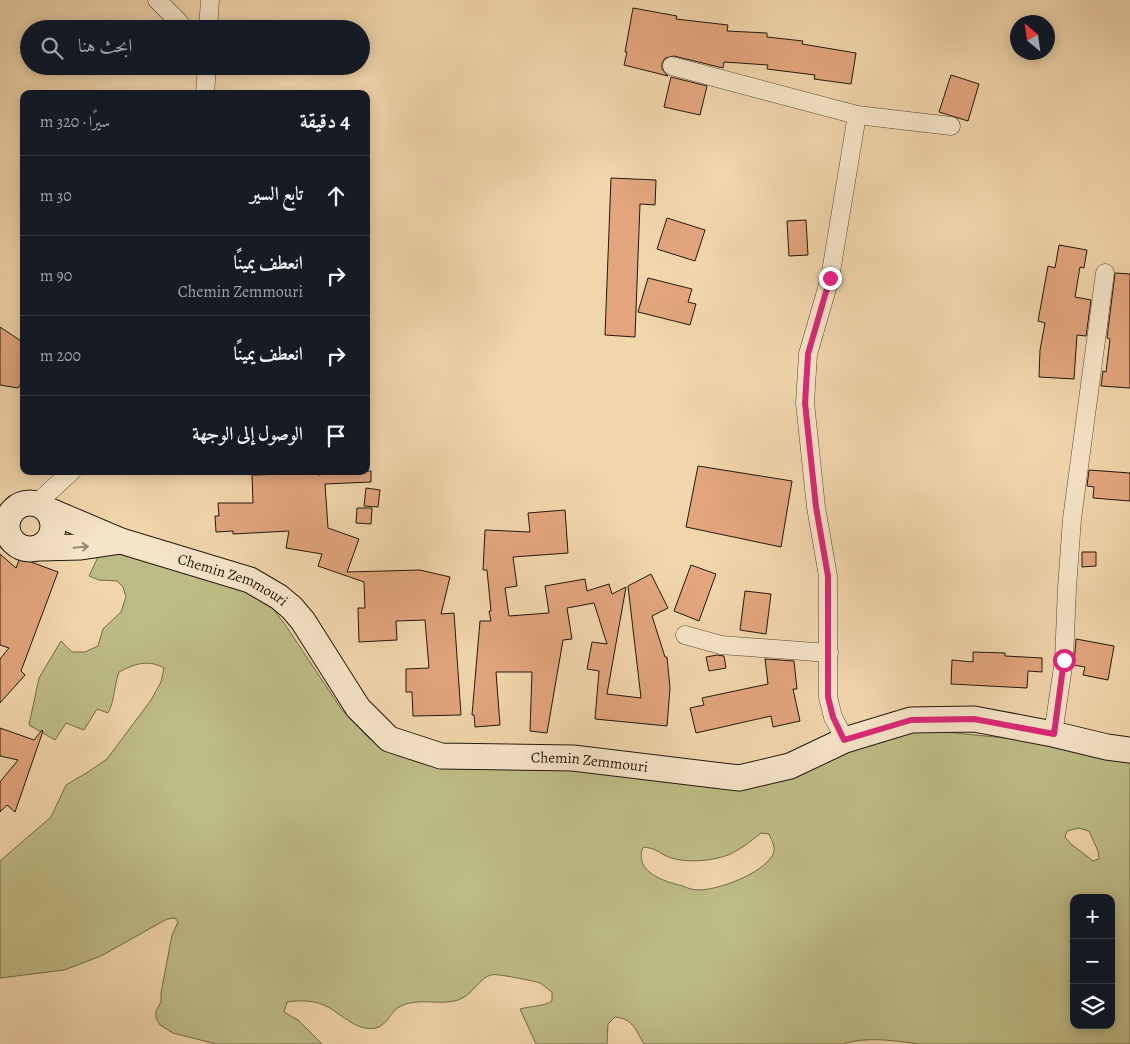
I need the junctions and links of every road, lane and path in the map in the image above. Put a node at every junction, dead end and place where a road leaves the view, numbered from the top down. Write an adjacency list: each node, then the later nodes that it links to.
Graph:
1 (157, 0): 3 (street)
2 (210, 0): 4 (street)
3 (177, 20)
4 (209, 20)
5 (672, 66): 9 (street)
6 (202, 75): 8 (street)
7 (206, 75): 8 (street)
8 (205, 90)
9 (857, 115): 10 (street); 18 (street)
10 (951, 126)
11 (1105, 272): 19 (street)
12 (66, 475): 13 (street)
13 (26, 503): 14 (street); 15 (street, Chemin Zemmouri); 16 (street)
14 (6, 537): 16 (street)
15 (121, 541): 16 (street, Chemin Zemmouri, one-way to 15); 20 (street, Chemin Zemmouri)
16 (40, 548)
17 (685, 635): 18 (street)
18 (829, 653): 20 (street)
19 (1054, 734): 20 (street, Chemin Zemmouri); 21 (street, Chemin Zemmouri)
20 (844, 740)
21 (1130, 750)

